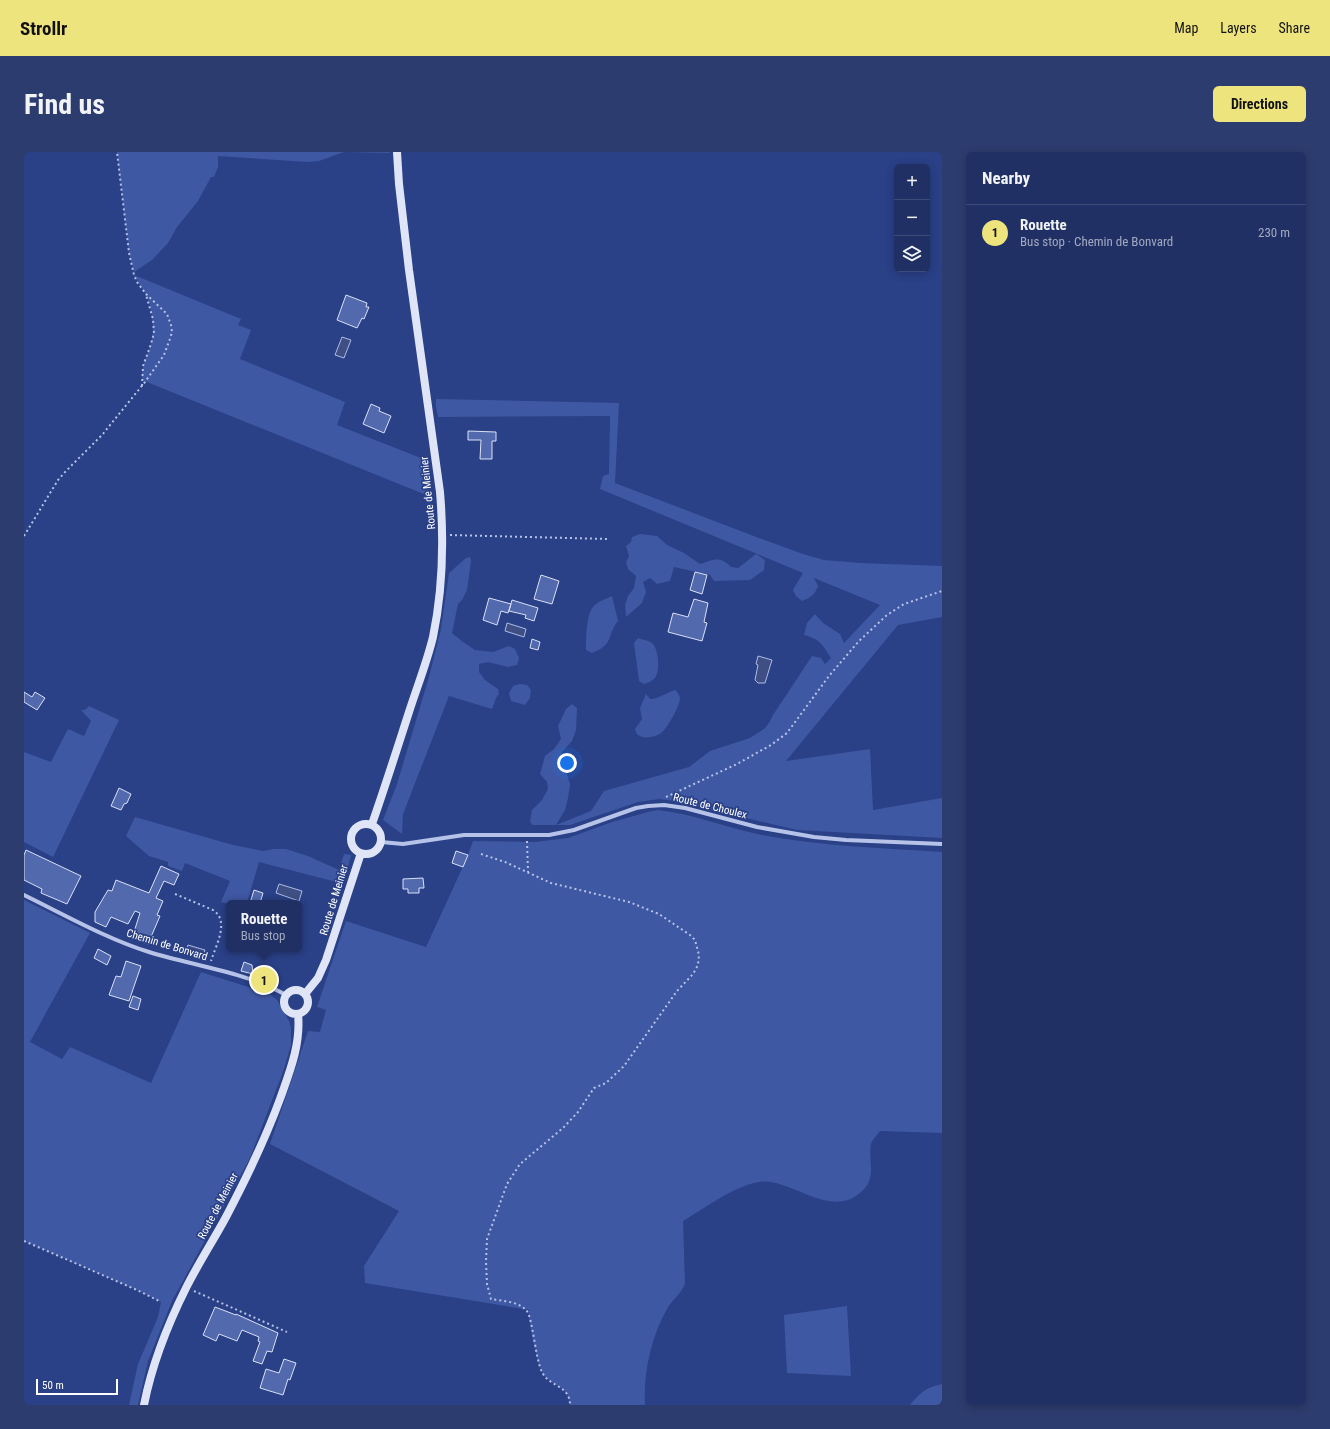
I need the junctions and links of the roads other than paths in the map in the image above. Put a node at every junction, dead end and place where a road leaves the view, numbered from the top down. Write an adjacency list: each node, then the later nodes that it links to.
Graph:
1 (397, 152): 2 (street, Route de Meinier)
2 (372, 824): 3 (street); 5 (street)
3 (381, 842): 4 (street, Route de Choulex); 5 (street)
4 (942, 844)
5 (361, 853): 7 (street, Route de Meinier)
6 (24, 895): 8 (street, Chemin de Bonvard)
7 (305, 994): 8 (street); 9 (street)
8 (286, 995): 9 (street)
9 (298, 1014): 10 (street, Route de Meinier)
10 (144, 1405)

